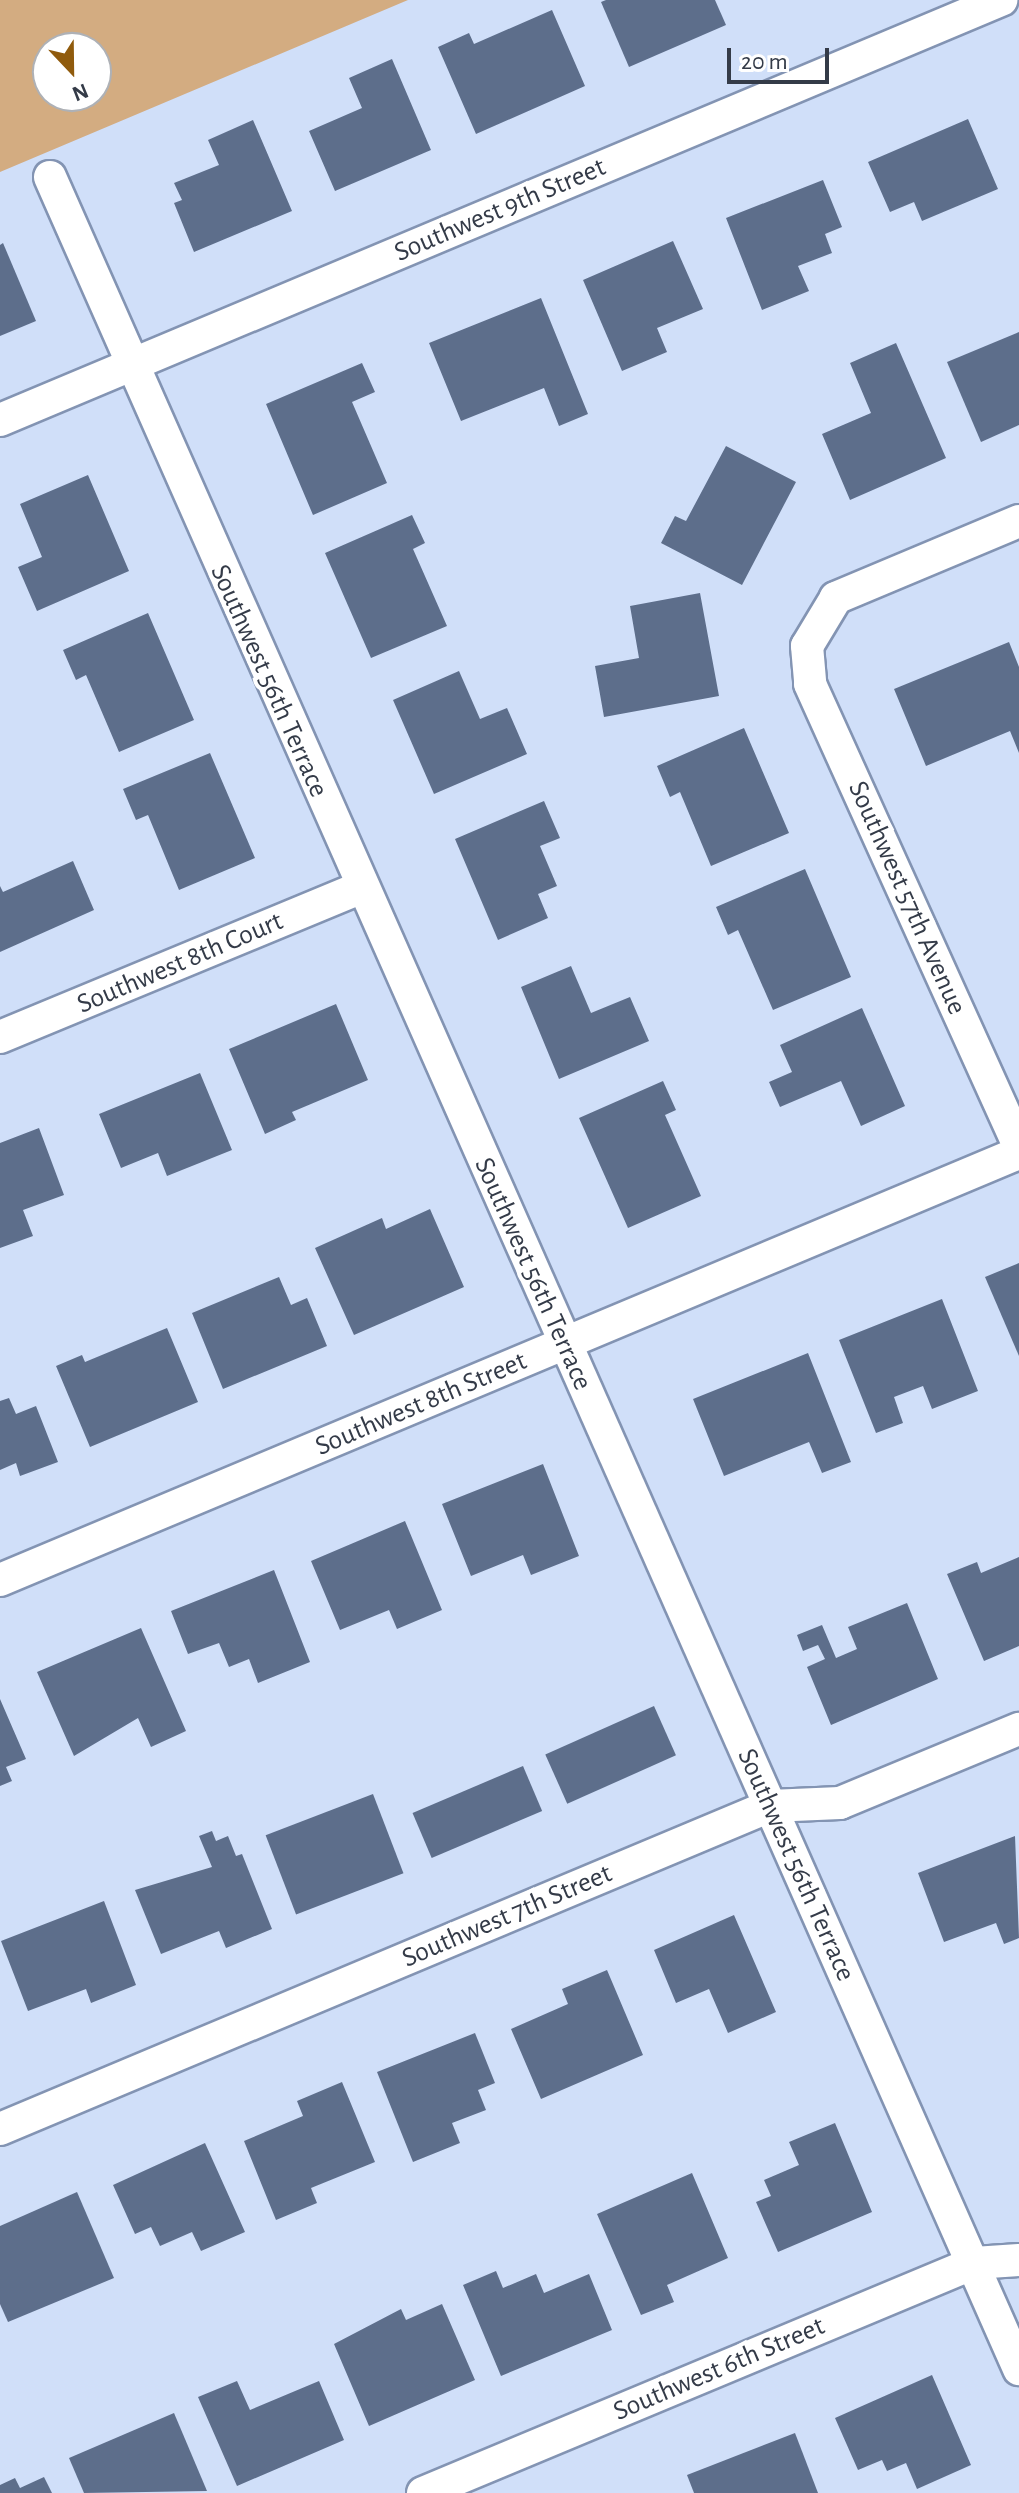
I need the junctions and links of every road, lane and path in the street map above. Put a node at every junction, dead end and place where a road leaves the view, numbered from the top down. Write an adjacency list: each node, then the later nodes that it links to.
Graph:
1 (1001, 0): 3 (street, Southwest 9th Street)
2 (50, 177): 3 (street, Southwest 56th Terrace)
3 (132, 365): 4 (street, Southwest 9th Street); 6 (street, Southwest 56th Terrace)
4 (0, 420)
5 (1019, 521): 8 (street, Southwest 57th Avenue)
6 (359, 888): 7 (street, Southwest 8th Court); 10 (street, Southwest 56th Terrace)
7 (0, 1037)
8 (1019, 1146)
9 (1019, 1153): 10 (street, Southwest 8th Street)
10 (564, 1344): 11 (street, Southwest 8th Street); 13 (street, Southwest 56th Terrace)
11 (0, 1580)
12 (1019, 1729): 13 (street, Southwest 7th Street)
13 (770, 1806): 14 (street, Southwest 7th Street); 16 (street, Southwest 56th Terrace)
14 (0, 2129)
15 (1019, 2260): 16 (street, Southwest 6th Street)
16 (974, 2263): 17 (street, Southwest 56th Terrace); 18 (street, Southwest 6th Street)
17 (1019, 2369)
18 (423, 2493)

